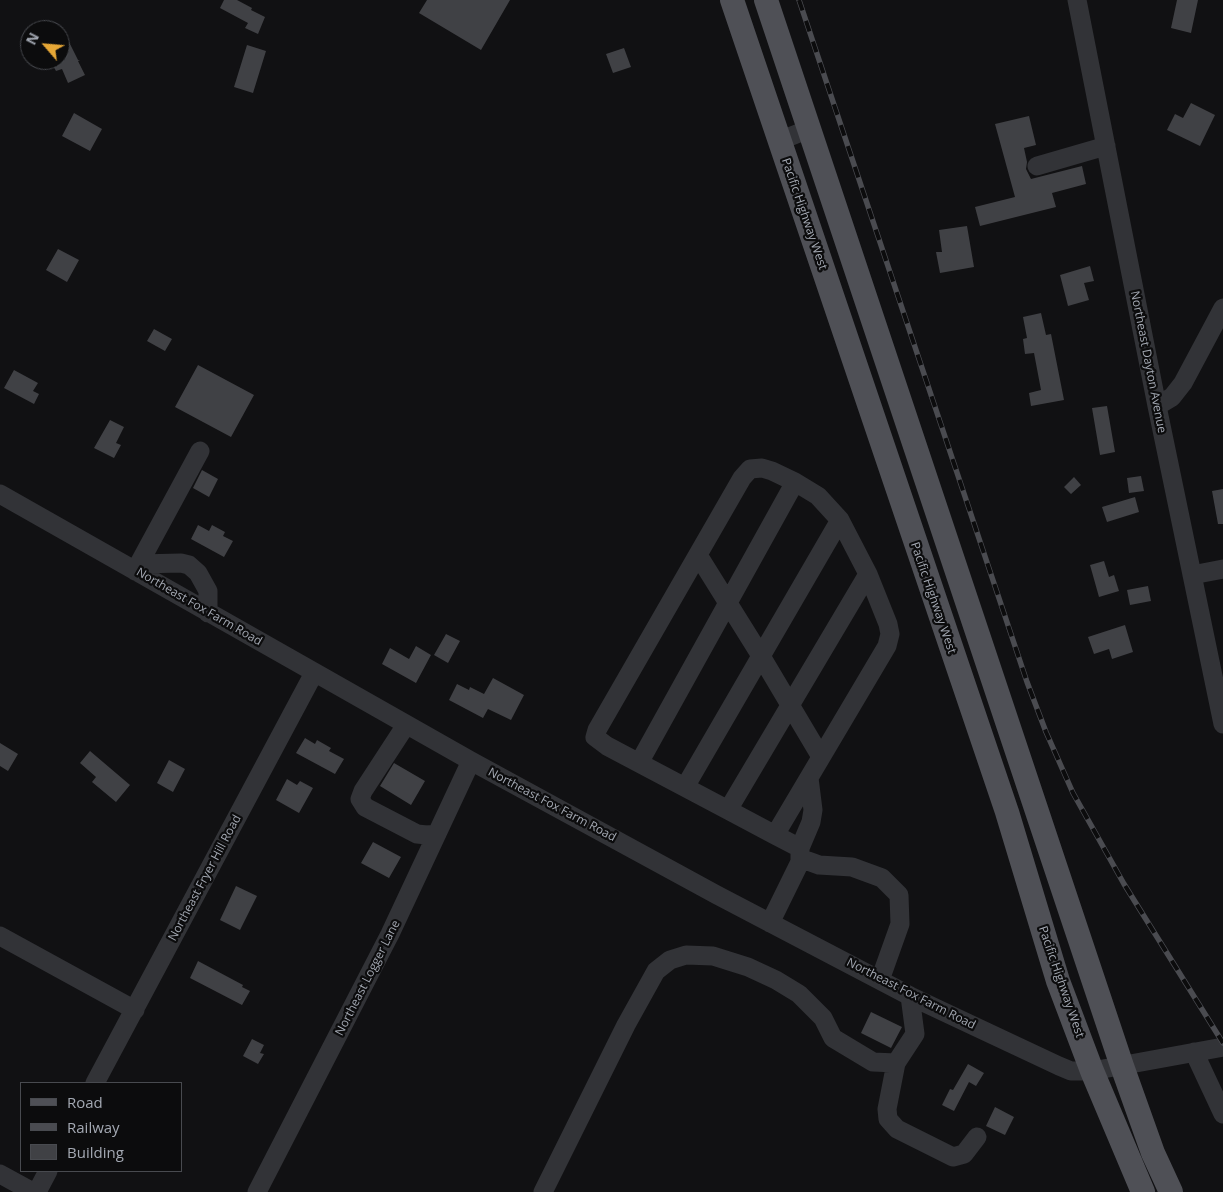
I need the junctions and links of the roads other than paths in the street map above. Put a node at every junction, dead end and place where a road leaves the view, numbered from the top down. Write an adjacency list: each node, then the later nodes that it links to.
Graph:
1 (732, 0): 5 (main road, Pacific Highway West)
2 (766, 0): 4 (main road)
3 (1077, 0): 6 (street, Northeast Dayton Avenue)
4 (809, 130): 5 (street); 43 (main road)
5 (779, 141): 44 (main road, Pacific Highway West)
6 (1106, 146): 7 (street); 9 (street, Northeast Dayton Avenue)
7 (1038, 166)
8 (1223, 308): 9 (street)
9 (1157, 406): 18 (street, Northeast Dayton Avenue)
10 (200, 451): 15 (street)
11 (795, 482): 13 (street); 14 (street); 19 (street)
12 (0, 494): 15 (street, Northeast Fox Farm Road)
13 (840, 520): 17 (street); 21 (street)
14 (698, 555): 19 (street); 28 (street)
15 (137, 568): 20 (street, Northeast Fox Farm Road); 20 (street)
16 (1223, 569): 18 (street)
17 (868, 574): 23 (street); 26 (street)
18 (1192, 575): 24 (street, Northeast Dayton Avenue)
19 (728, 603): 21 (street); 28 (street)
20 (208, 613): 22 (street, Northeast Fox Farm Road)
21 (761, 656): 23 (street); 30 (street)
22 (314, 672): 25 (street, Northeast Fox Farm Road); 39 (street, Northeast Fryer Hill Road)
23 (790, 706): 26 (street); 31 (street)
24 (1222, 719)
25 (406, 725): 27 (street, Northeast Fox Farm Road); 32 (street)
26 (821, 758): 29 (street)
27 (471, 761): 32 (street, Northeast Logger Lane); 35 (street, Northeast Fox Farm Road)
28 (639, 763): 30 (street)
29 (809, 778): 33 (street); 34 (street)
30 (685, 787): 31 (street)
31 (728, 810): 33 (street)
32 (438, 834): 52 (street, Northeast Logger Lane)
33 (775, 835): 34 (street)
34 (800, 855): 35 (street); 37 (street)
35 (770, 923): 37 (street, Northeast Fox Farm Road)
36 (0, 936): 39 (street)
37 (880, 980): 38 (street, Northeast Fox Farm Road)
38 (910, 996): 42 (street); 44 (street, Northeast Fox Farm Road)
39 (135, 1010): 45 (street, Northeast Fryer Hill Road)
40 (1223, 1048): 41 (street)
41 (1194, 1052): 43 (street); 46 (street)
42 (896, 1063): 47 (street); 53 (street)
43 (1122, 1066): 44 (street, Northeast Fox Farm Road); 55 (main road)
44 (1092, 1071): 54 (main road, Pacific Highway West)
45 (96, 1082)
46 (1223, 1114)
47 (976, 1137)
48 (47, 1172): 51 (street)
49 (0, 1174): 50 (street)
50 (33, 1192)
51 (37, 1192)
52 (257, 1192)
53 (543, 1192)
54 (1143, 1192)
55 (1171, 1192)

